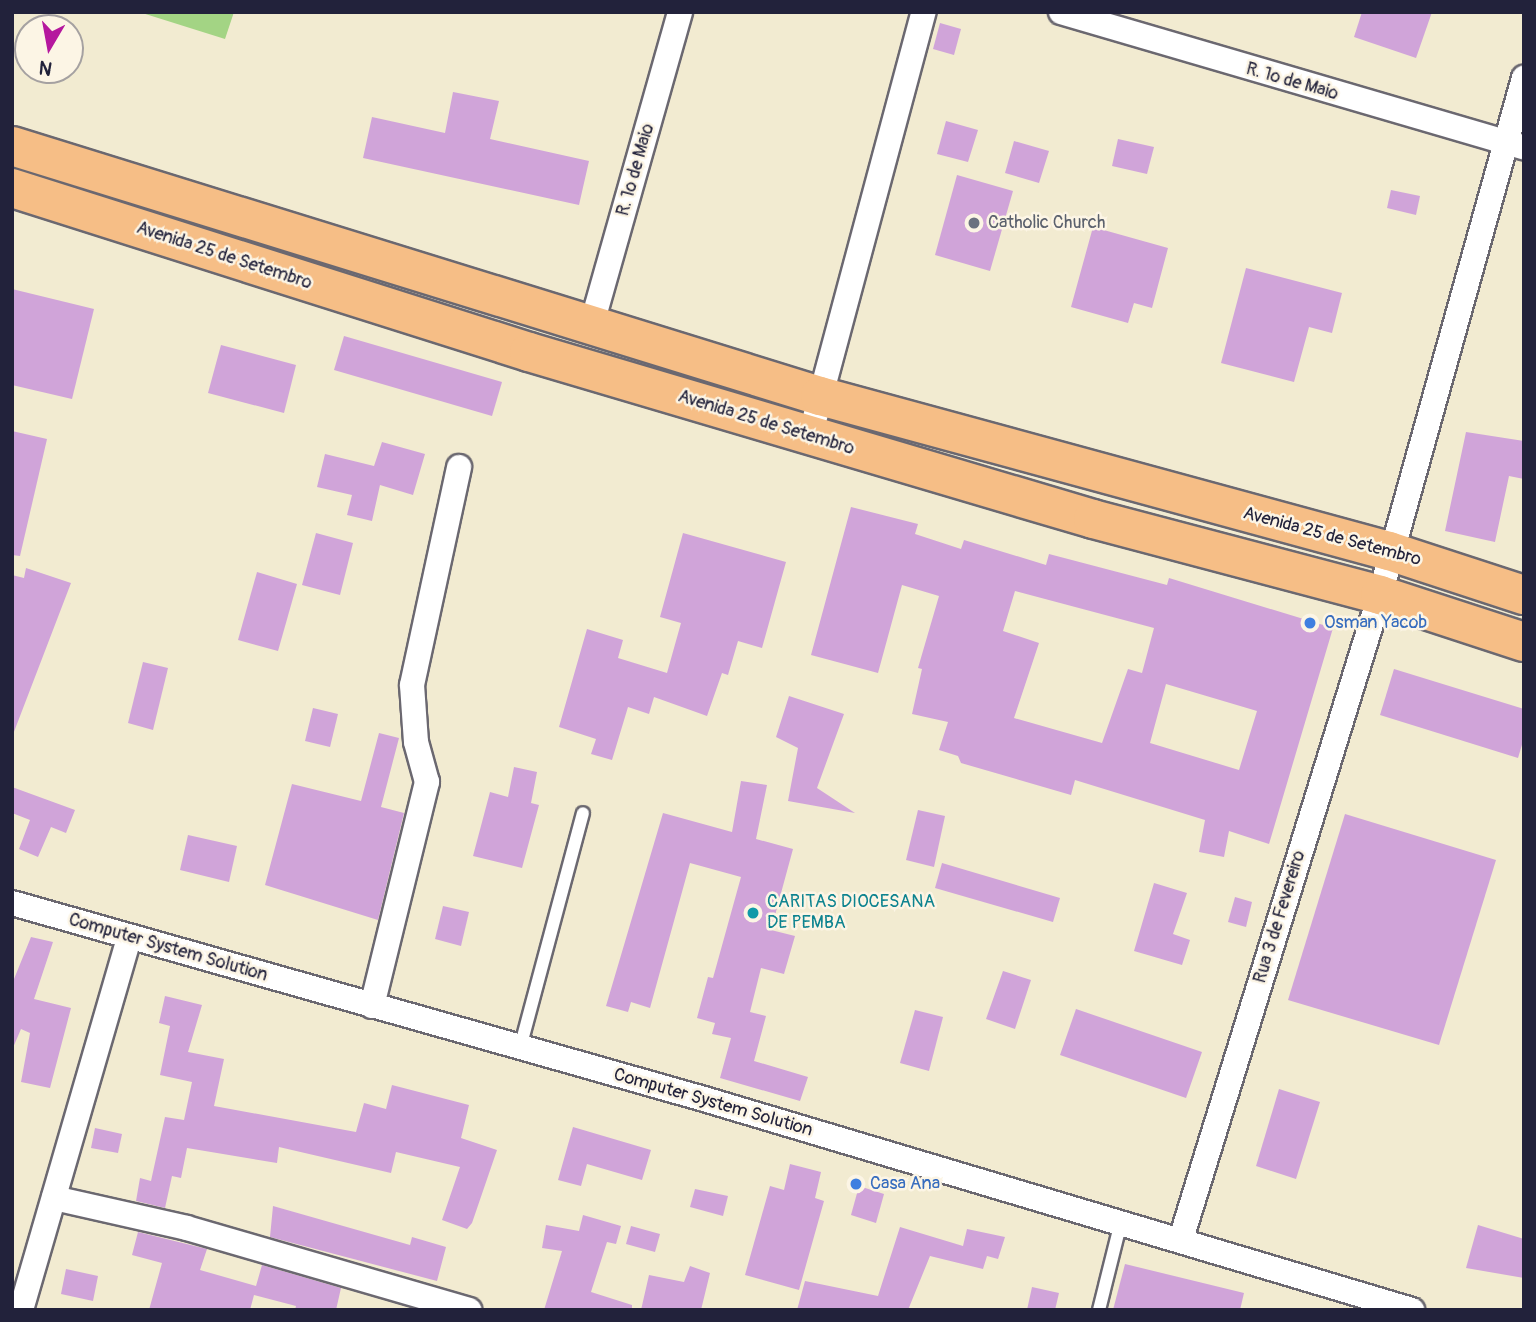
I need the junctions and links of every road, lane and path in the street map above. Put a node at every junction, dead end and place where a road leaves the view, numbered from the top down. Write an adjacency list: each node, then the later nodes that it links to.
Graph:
1 (680, 12): 9 (street, R. 1º de Maio)
2 (924, 12): 11 (street)
3 (1061, 12): 5 (street, R. 1º de Maio)
4 (1524, 79): 5 (street, Rua 3 de Fevereiro)
5 (1514, 144): 16 (street, Rua 3 de Fevereiro)
6 (12, 146): 8 (highway, Avenida 25 de Setembro)
7 (12, 188): 10 (highway, Avenida 25 de Setembro)
8 (538, 312): 9 (highway, Avenida 25 de Setembro); 10 (highway)
9 (591, 327): 11 (highway, Avenida 25 de Setembro)
10 (529, 352): 12 (highway, Avenida 25 de Setembro)
11 (820, 396): 12 (street); 14 (highway, Avenida 25 de Setembro)
12 (810, 436): 15 (highway, Avenida 25 de Setembro)
13 (459, 467): 23 (street)
14 (1105, 476): 15 (highway); 16 (highway, Avenida 25 de Setembro)
15 (1093, 519): 17 (highway, Avenida 25 de Setembro)
16 (1389, 551): 17 (street, Rua 3 de Fevereiro); 18 (highway, Avenida 25 de Setembro)
17 (1380, 595): 19 (highway, Avenida 25 de Setembro); 27 (street, Rua 3 de Fevereiro)
18 (1524, 595)
19 (1524, 642)
20 (583, 813): 24 (lane)
21 (12, 902): 22 (street, Computer System Solution)
22 (129, 939): 23 (street, Computer System Solution); 25 (street)
23 (372, 1006): 24 (street, Computer System Solution)
24 (520, 1048): 26 (street, Computer System Solution)
25 (54, 1198): 28 (street); 29 (street)
26 (1121, 1221): 27 (street, Computer System Solution); 30 (lane)
27 (1181, 1239): 31 (street, Computer System Solution)
28 (21, 1310)
29 (469, 1310)
30 (1099, 1310)
31 (1412, 1310)

